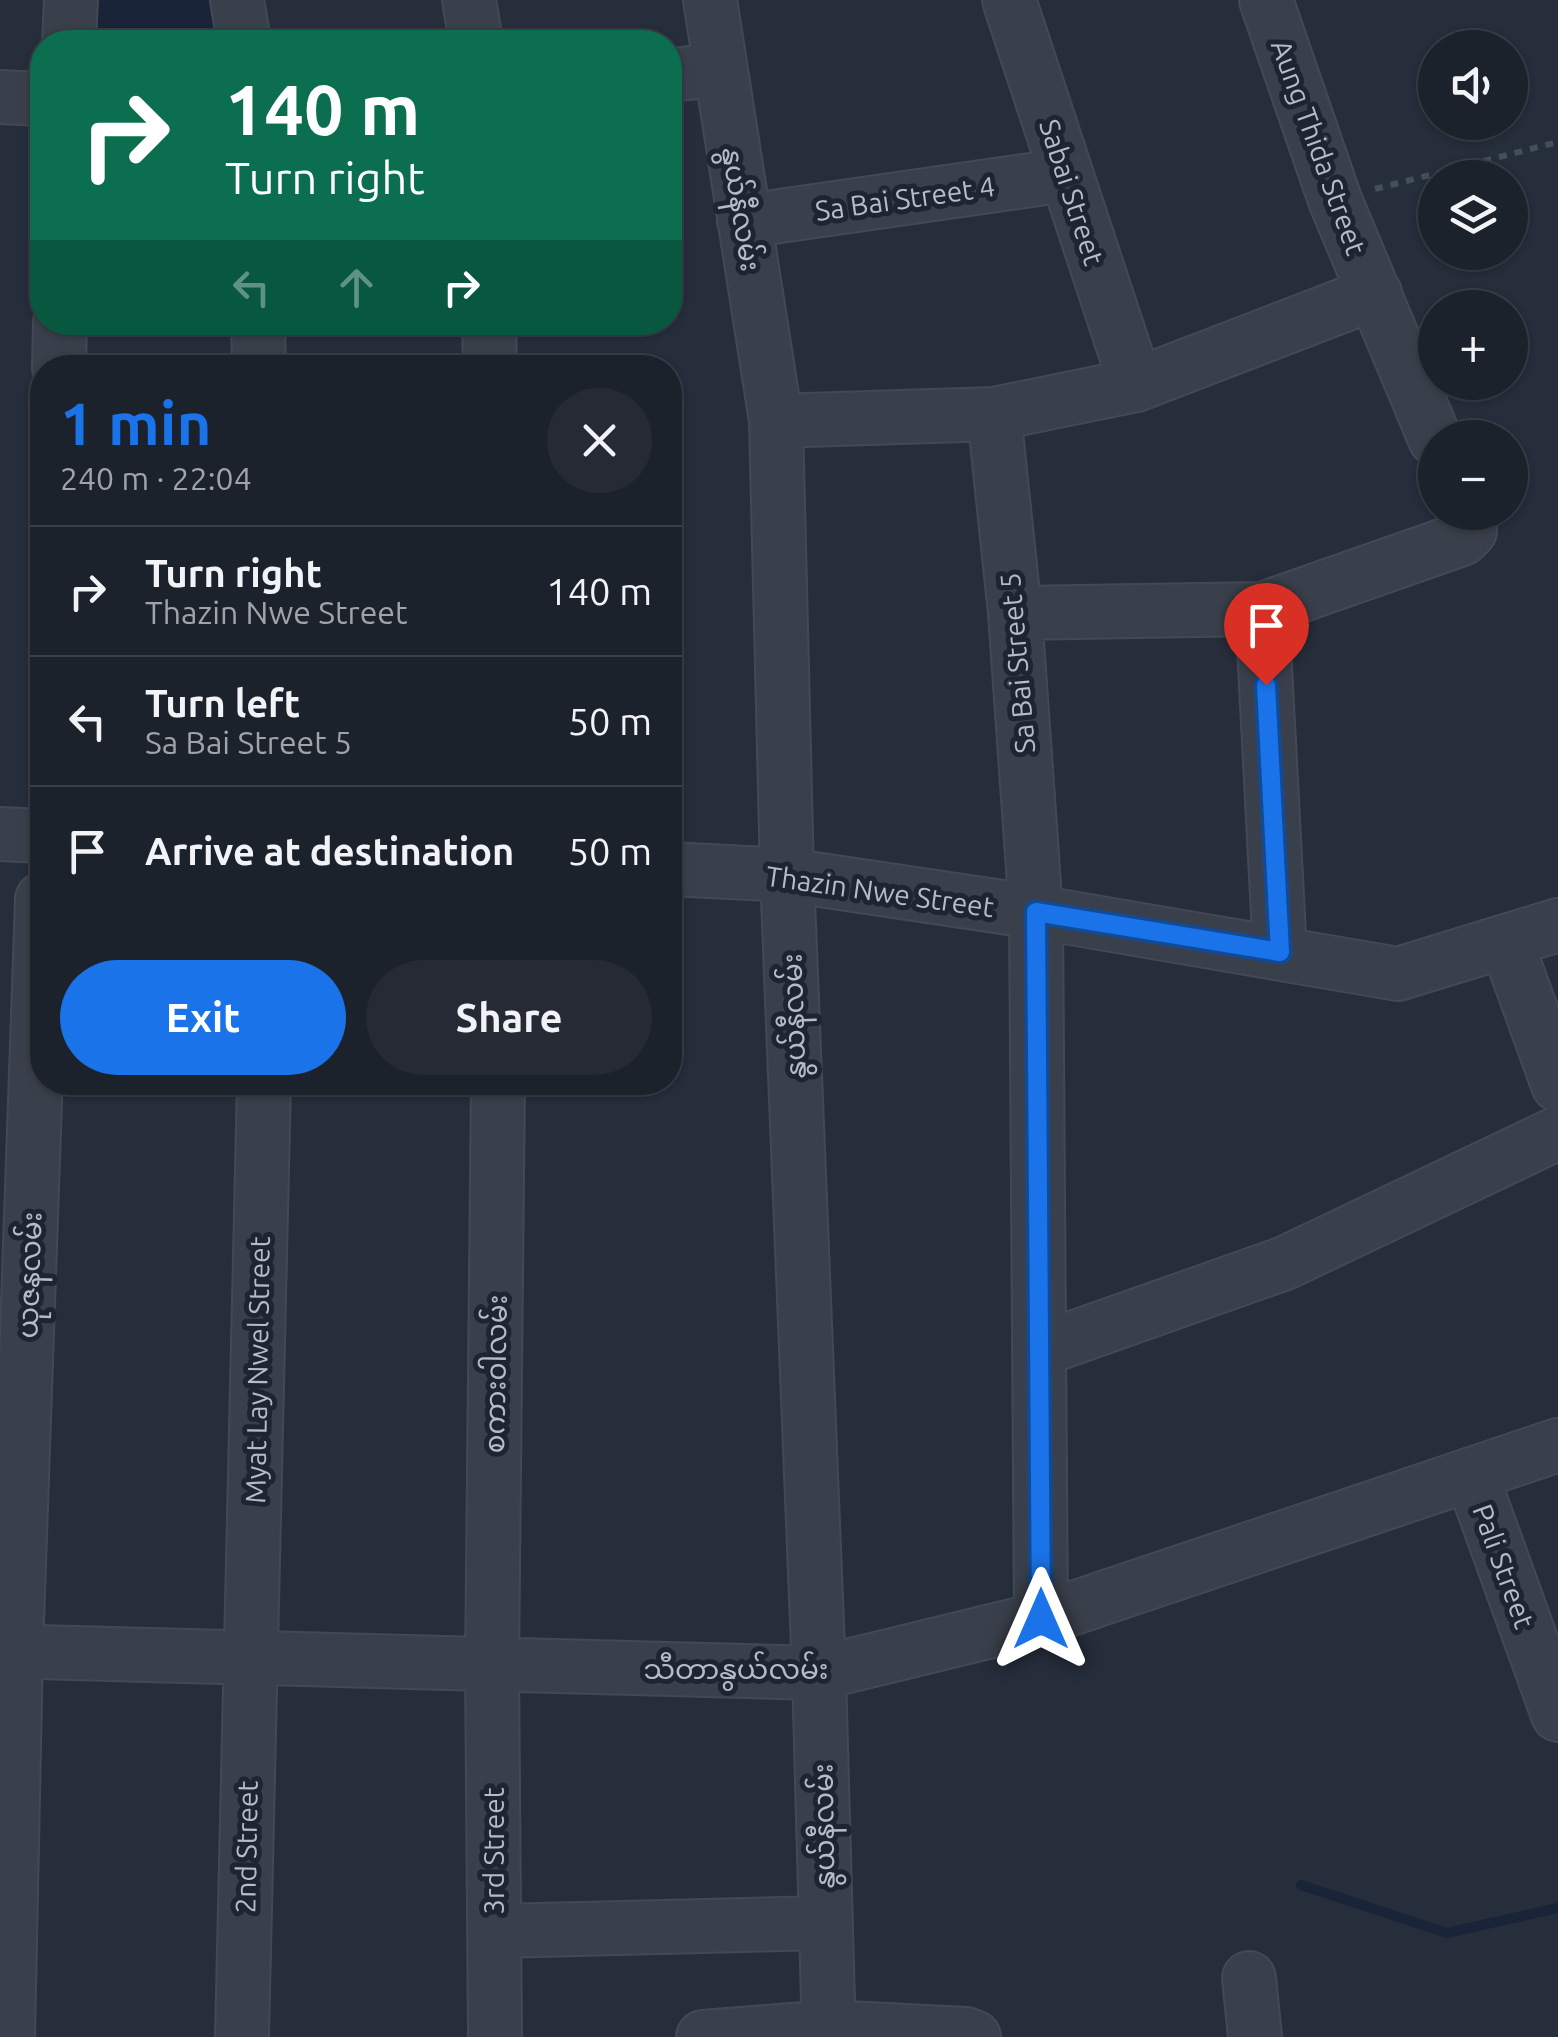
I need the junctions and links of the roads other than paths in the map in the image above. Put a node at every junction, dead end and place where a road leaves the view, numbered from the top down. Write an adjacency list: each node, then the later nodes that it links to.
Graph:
1 (70, 0): 7 (street)
2 (238, 0): 8 (street)
3 (469, 0): 9 (street)
4 (710, 0): 10 (street, နွယ်နီလမ်း)
5 (1008, 0): 13 (street, Sabai Street)
6 (1266, 0): 15 (street, Aung Thida Street)
7 (69, 30)
8 (242, 30)
9 (474, 30)
10 (695, 73): 14 (street, နွယ်နီလမ်း)
11 (0, 96): 12 (street)
12 (30, 98)
13 (1066, 175): 14 (street, Sa Bai Street 4); 16 (street, Sabai Street)
14 (744, 221): 19 (street, နွယ်နီလမ်း)
15 (1375, 293): 16 (street); 18 (street, Aung Thida Street)
16 (1136, 384): 17 (street)
17 (994, 414): 19 (street); 22 (street, Sa Bai Street 5)
18 (1427, 420)
19 (776, 422): 26 (street, နွယ်နီလမ်း)
20 (1470, 530): 21 (street)
21 (1262, 609): 22 (street); 30 (street)
22 (1015, 614): 27 (street, Sa Bai Street 5)
23 (0, 834): 24 (street)
24 (30, 835)
25 (682, 870): 26 (street, Thazin Nwe Street)
26 (787, 875): 27 (street, Thazin Nwe Street); 43 (street, နွယ်နီလမ်း)
27 (1036, 912): 30 (street, Thazin Nwe Street); 36 (street, Sa Bai Street 5)
28 (1558, 925): 29 (street, Thazin Nwe Street)
29 (1506, 940): 30 (street, Thazin Nwe Street); 31 (street)
30 (1280, 952)
31 (1558, 1084)
32 (33, 1095): 40 (street, ယုဇနလမ်း)
33 (264, 1095): 41 (street, Myat Lay Nwel Street)
34 (498, 1095): 42 (street, စကား၀ါလမ်း)
35 (1558, 1133): 36 (street)
36 (1040, 1350): 39 (street, Sa Bai Street 5)
37 (1558, 1446): 38 (street, သီတာနွယ်လမ်း)
38 (1471, 1474): 39 (street, သီတာနွယ်လမ်း); 44 (street, Pali Street)
39 (1041, 1619): 43 (street, သီတာနွယ်လမ်း)
40 (8, 1651): 41 (street, သီတာနွယ်လမ်း); 49 (street, ယုဇနလမ်း)
41 (250, 1658): 42 (street, သီတာနွယ်လမ်း); 50 (street, 2nd Street)
42 (492, 1664): 43 (street, သီတာနွယ်လမ်း); 46 (street, 3rd Street)
43 (819, 1673): 45 (street, နွယ်နီလမ်း)
44 (1558, 1715)
45 (825, 1923): 46 (street); 48 (street, နွယ်နီလမ်း)
46 (494, 1931): 51 (street, 3rd Street)
47 (1249, 1978): 54 (street)
48 (828, 2032): 52 (street); 53 (street)
49 (8, 2037)
50 (242, 2037)
51 (495, 2037)
52 (703, 2037)
53 (974, 2037)
54 (1255, 2037)

